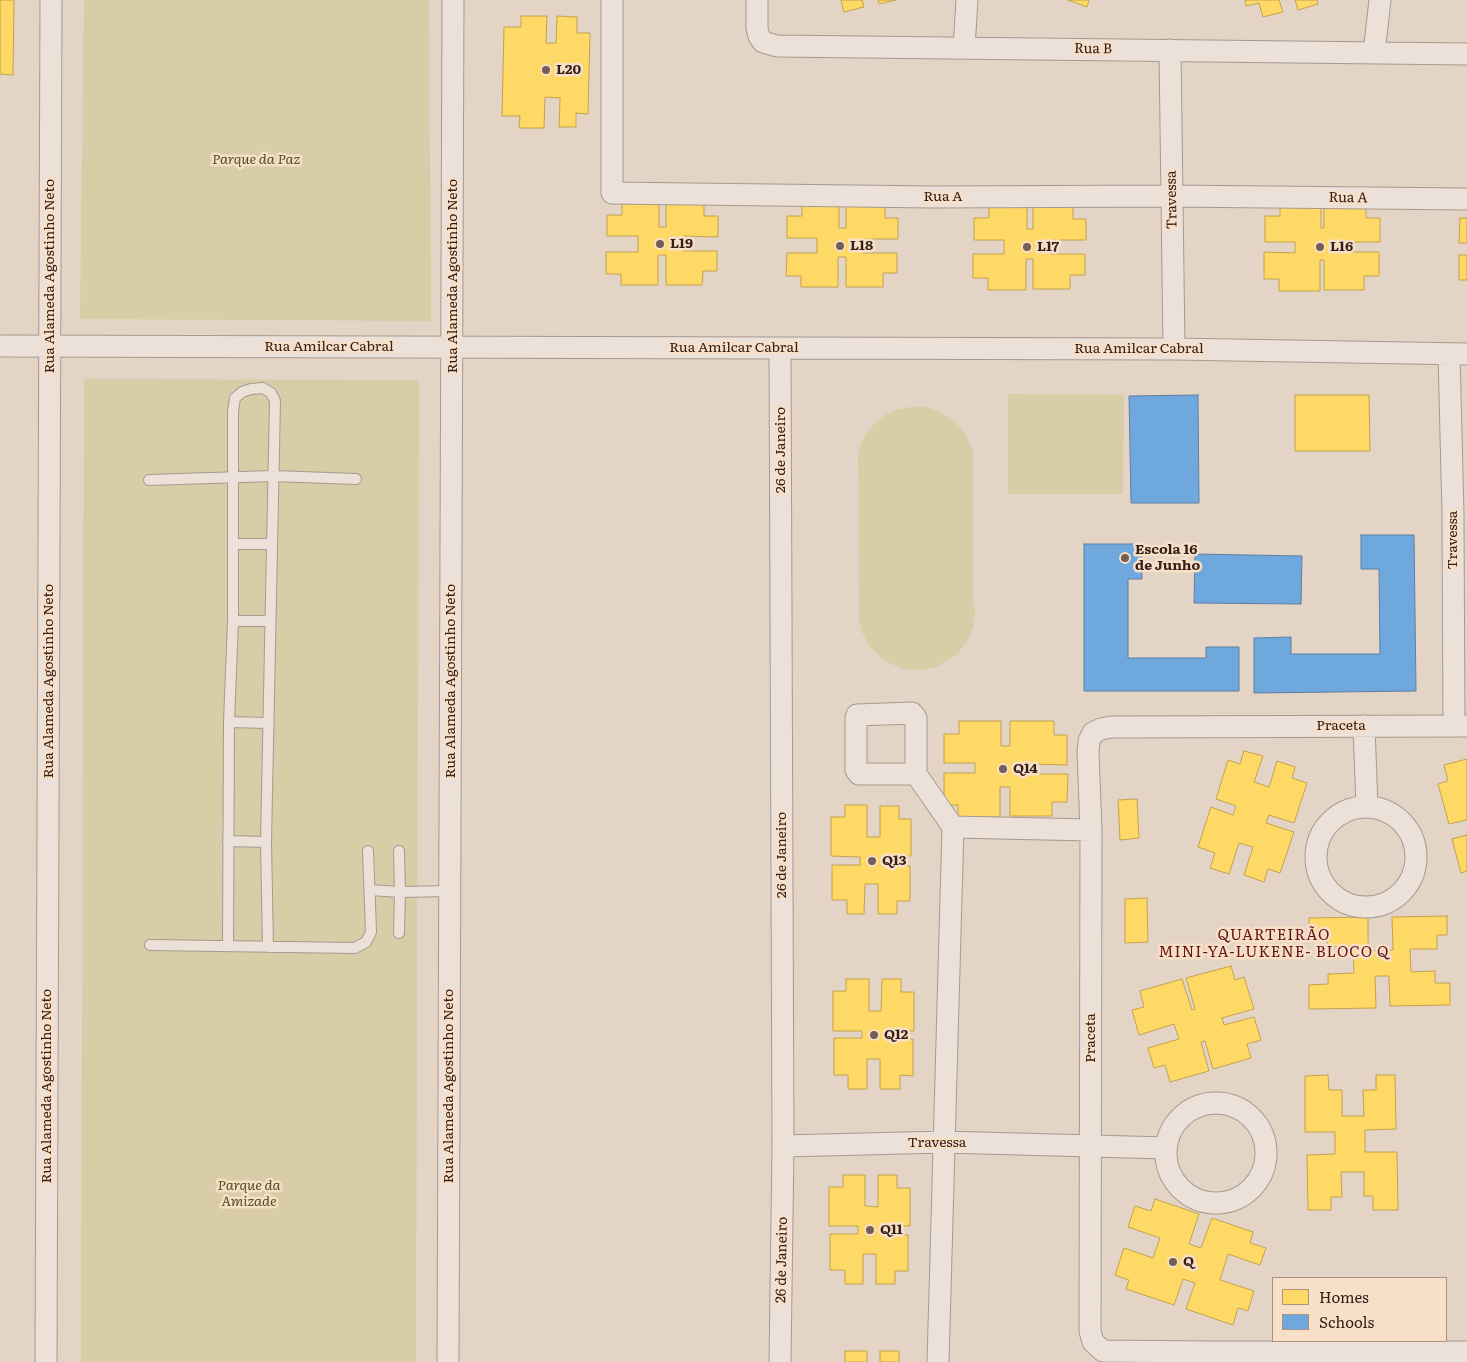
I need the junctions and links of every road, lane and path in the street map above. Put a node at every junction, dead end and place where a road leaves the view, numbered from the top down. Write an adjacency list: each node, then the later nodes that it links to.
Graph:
1 (52, 0): 14 (street, Rua Alameda Agostinho Neto)
2 (453, 0): 15 (street, Rua Alameda Agostinho Neto)
3 (612, 0): 11 (street, Rua A)
4 (757, 0): 7 (street, Rua B)
5 (967, 0): 7 (street)
6 (1380, 0): 9 (street)
7 (964, 48): 8 (street, Rua B)
8 (1170, 50): 9 (street, Rua B); 11 (street, Travessa)
9 (1374, 53): 10 (street, Rua B)
10 (1467, 54)
11 (1171, 196): 12 (street, Rua A); 17 (street, Travessa)
12 (1467, 199)
13 (0, 346): 14 (street, Rua Amilcar Cabral)
14 (50, 347): 15 (street, Rua Amilcar Cabral); 53 (street, Rua Alameda Agostinho Neto)
15 (453, 348): 16 (street, Rua Amilcar Cabral); 41 (street, Rua Alameda Agostinho Neto)
16 (780, 348): 17 (street, Rua Amilcar Cabral); 49 (street, 26 de Janeiro)
17 (1174, 349): 18 (street, Rua Amilcar Cabral)
18 (1458, 354): 23 (street, Travessa)
19 (234, 476): 20 (lane); 20 (lane); 22 (lane); 24 (lane)
20 (274, 476): 21 (lane); 25 (lane)
21 (356, 479)
22 (149, 480)
23 (1460, 514): 31 (street, Travessa)
24 (233, 544): 25 (lane); 26 (lane)
25 (272, 544): 27 (lane)
26 (233, 621): 27 (lane); 28 (lane)
27 (270, 621): 29 (lane)
28 (229, 722): 29 (lane); 36 (lane)
29 (269, 723): 37 (lane)
30 (1364, 726): 31 (street, Praceta); 33 (street); 35 (street, Praceta)
31 (1460, 726)
32 (916, 774): 34 (street)
33 (1367, 807): 33 (street)
34 (953, 827): 35 (street); 47 (street)
35 (1091, 830): 48 (street, Praceta)
36 (228, 841): 37 (lane); 45 (lane)
37 (266, 842): 46 (lane)
38 (368, 851): 40 (lane)
39 (399, 851): 42 (lane)
40 (370, 890): 42 (lane); 46 (lane)
41 (450, 891): 42 (lane); 54 (street, Rua Alameda Agostinho Neto)
42 (400, 892): 43 (lane)
43 (399, 933)
44 (150, 945): 45 (lane)
45 (228, 946): 46 (lane)
46 (268, 947)
47 (944, 1142): 48 (street, Travessa); 49 (street, Travessa); 56 (street)
48 (1090, 1145): 50 (street, Travessa); 52 (street, Praceta)
49 (783, 1146): 55 (street, 26 de Janeiro)
50 (1166, 1148): 50 (street)
51 (1467, 1352): 52 (street, Praceta)
52 (1211, 1357)
53 (46, 1362)
54 (448, 1362)
55 (780, 1362)
56 (938, 1362)

